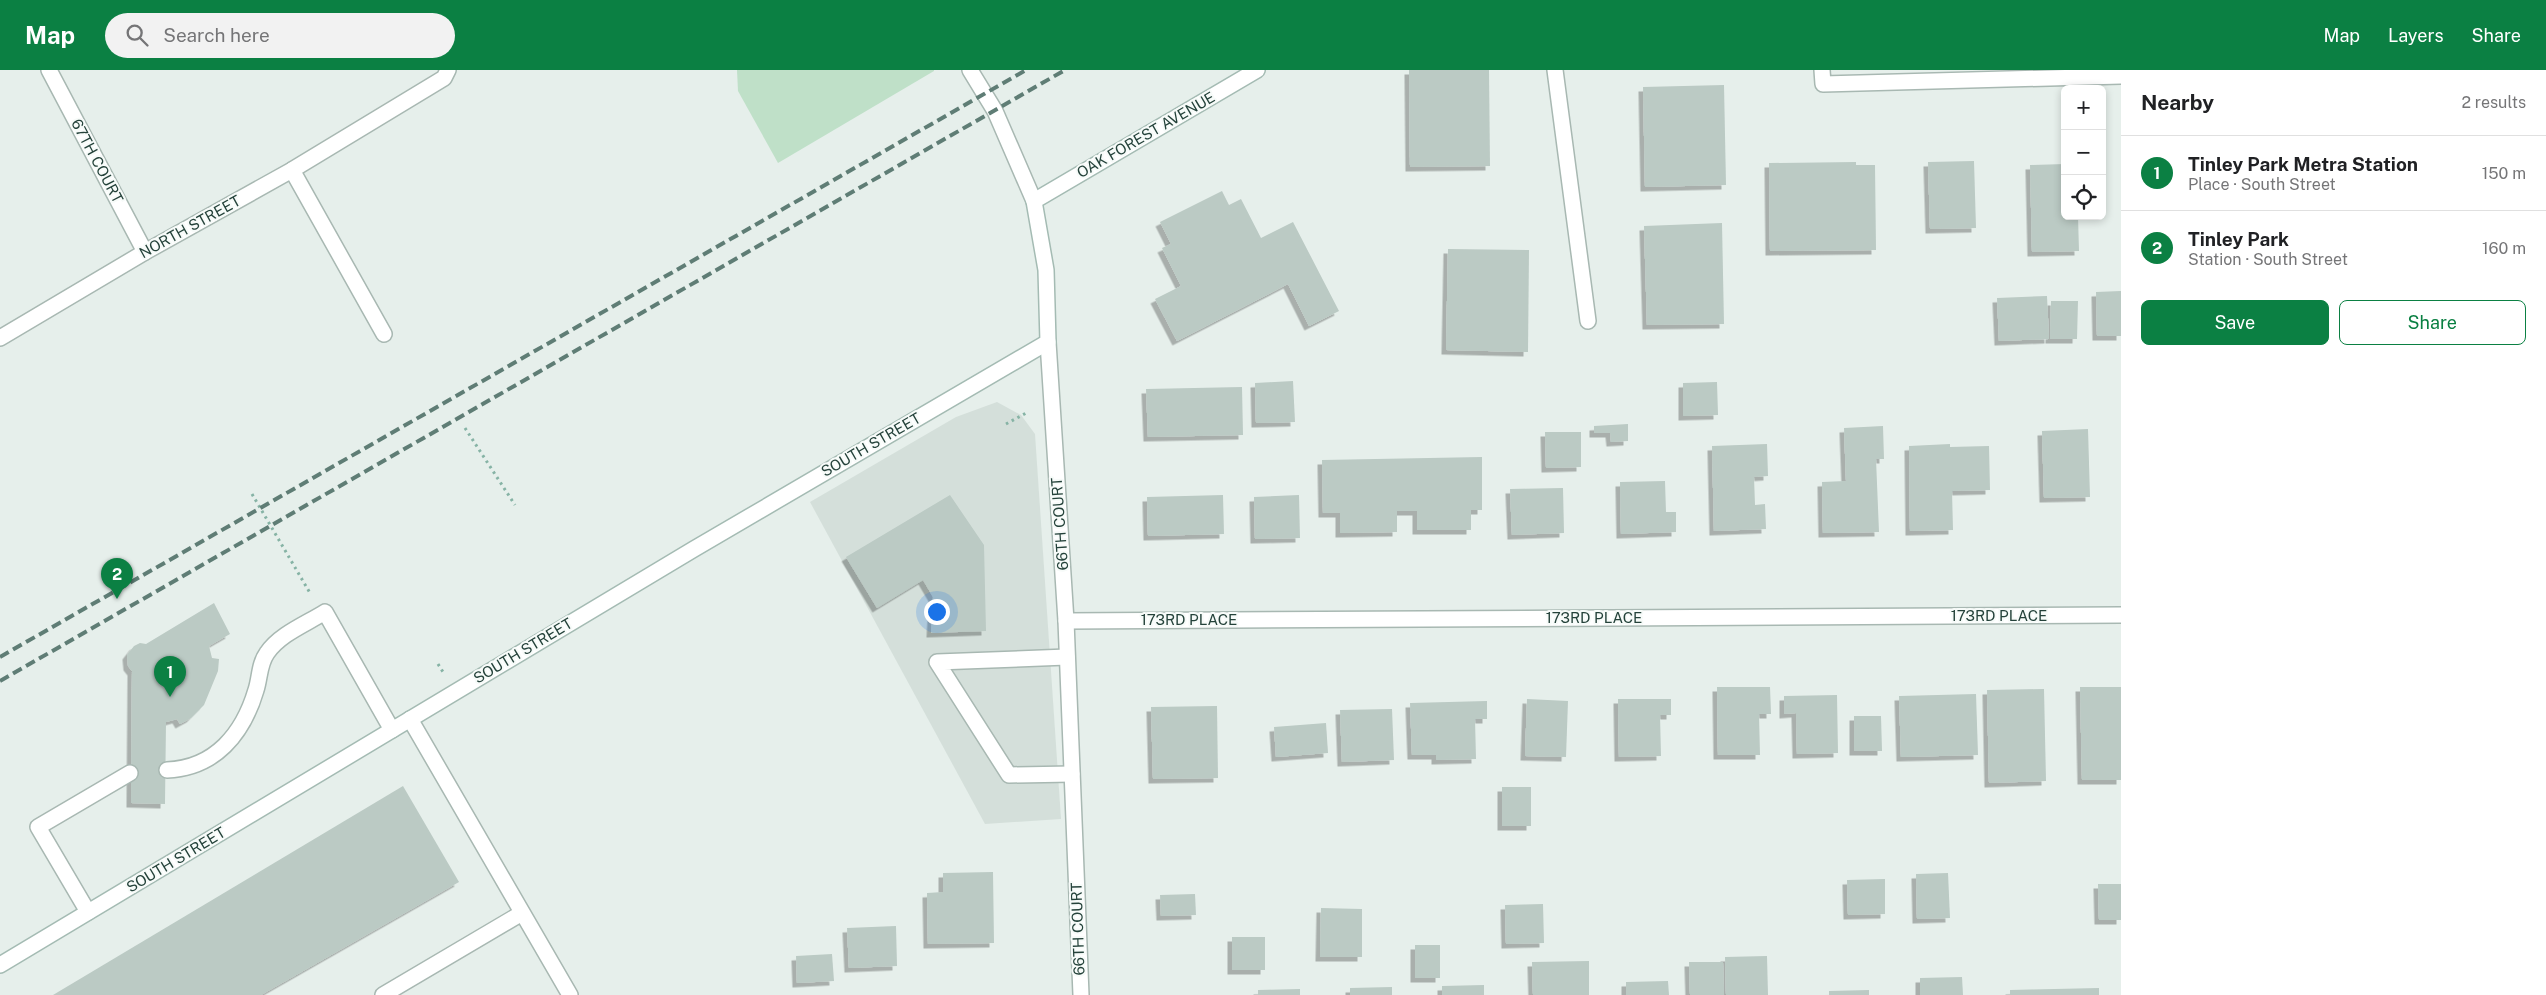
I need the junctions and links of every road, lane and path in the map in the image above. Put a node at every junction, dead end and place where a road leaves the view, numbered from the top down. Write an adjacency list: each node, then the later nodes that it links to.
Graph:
1 (49, 70): 10 (street, 67TH COURT)
2 (448, 70): 8 (street, NORTH STREET)
3 (970, 70): 9 (street, 66TH COURT)
4 (1257, 70): 9 (street, OAK FOREST AVENUE)
5 (1555, 70): 11 (street)
6 (2121, 76): 7 (street)
7 (1823, 77)
8 (292, 170): 10 (street, NORTH STREET); 12 (street)
9 (1034, 201): 14 (street, 66TH COURT)
10 (145, 252): 13 (street, NORTH STREET)
11 (1588, 321)
12 (384, 334)
13 (0, 338)
14 (1048, 342): 20 (street, 66TH COURT); 22 (street, SOUTH STREET)
15 (465, 428): 17 (path)
16 (252, 494): 18 (path)
17 (515, 505)
18 (303, 582)
19 (2121, 615): 20 (street, 173RD PLACE)
20 (1066, 621): 21 (street, 66TH COURT)
21 (1067, 657): 26 (street, 66TH COURT); 26 (street)
22 (410, 719): 23 (street, SOUTH STREET); 28 (street)
23 (392, 730): 24 (street); 27 (street, SOUTH STREET)
24 (167, 770)
25 (130, 773): 27 (street)
26 (1072, 774): 32 (street, 66TH COURT)
27 (88, 912): 29 (street, SOUTH STREET)
28 (522, 913): 30 (street); 31 (street)
29 (0, 965)
30 (383, 995)
31 (570, 995)
32 (1081, 995)

